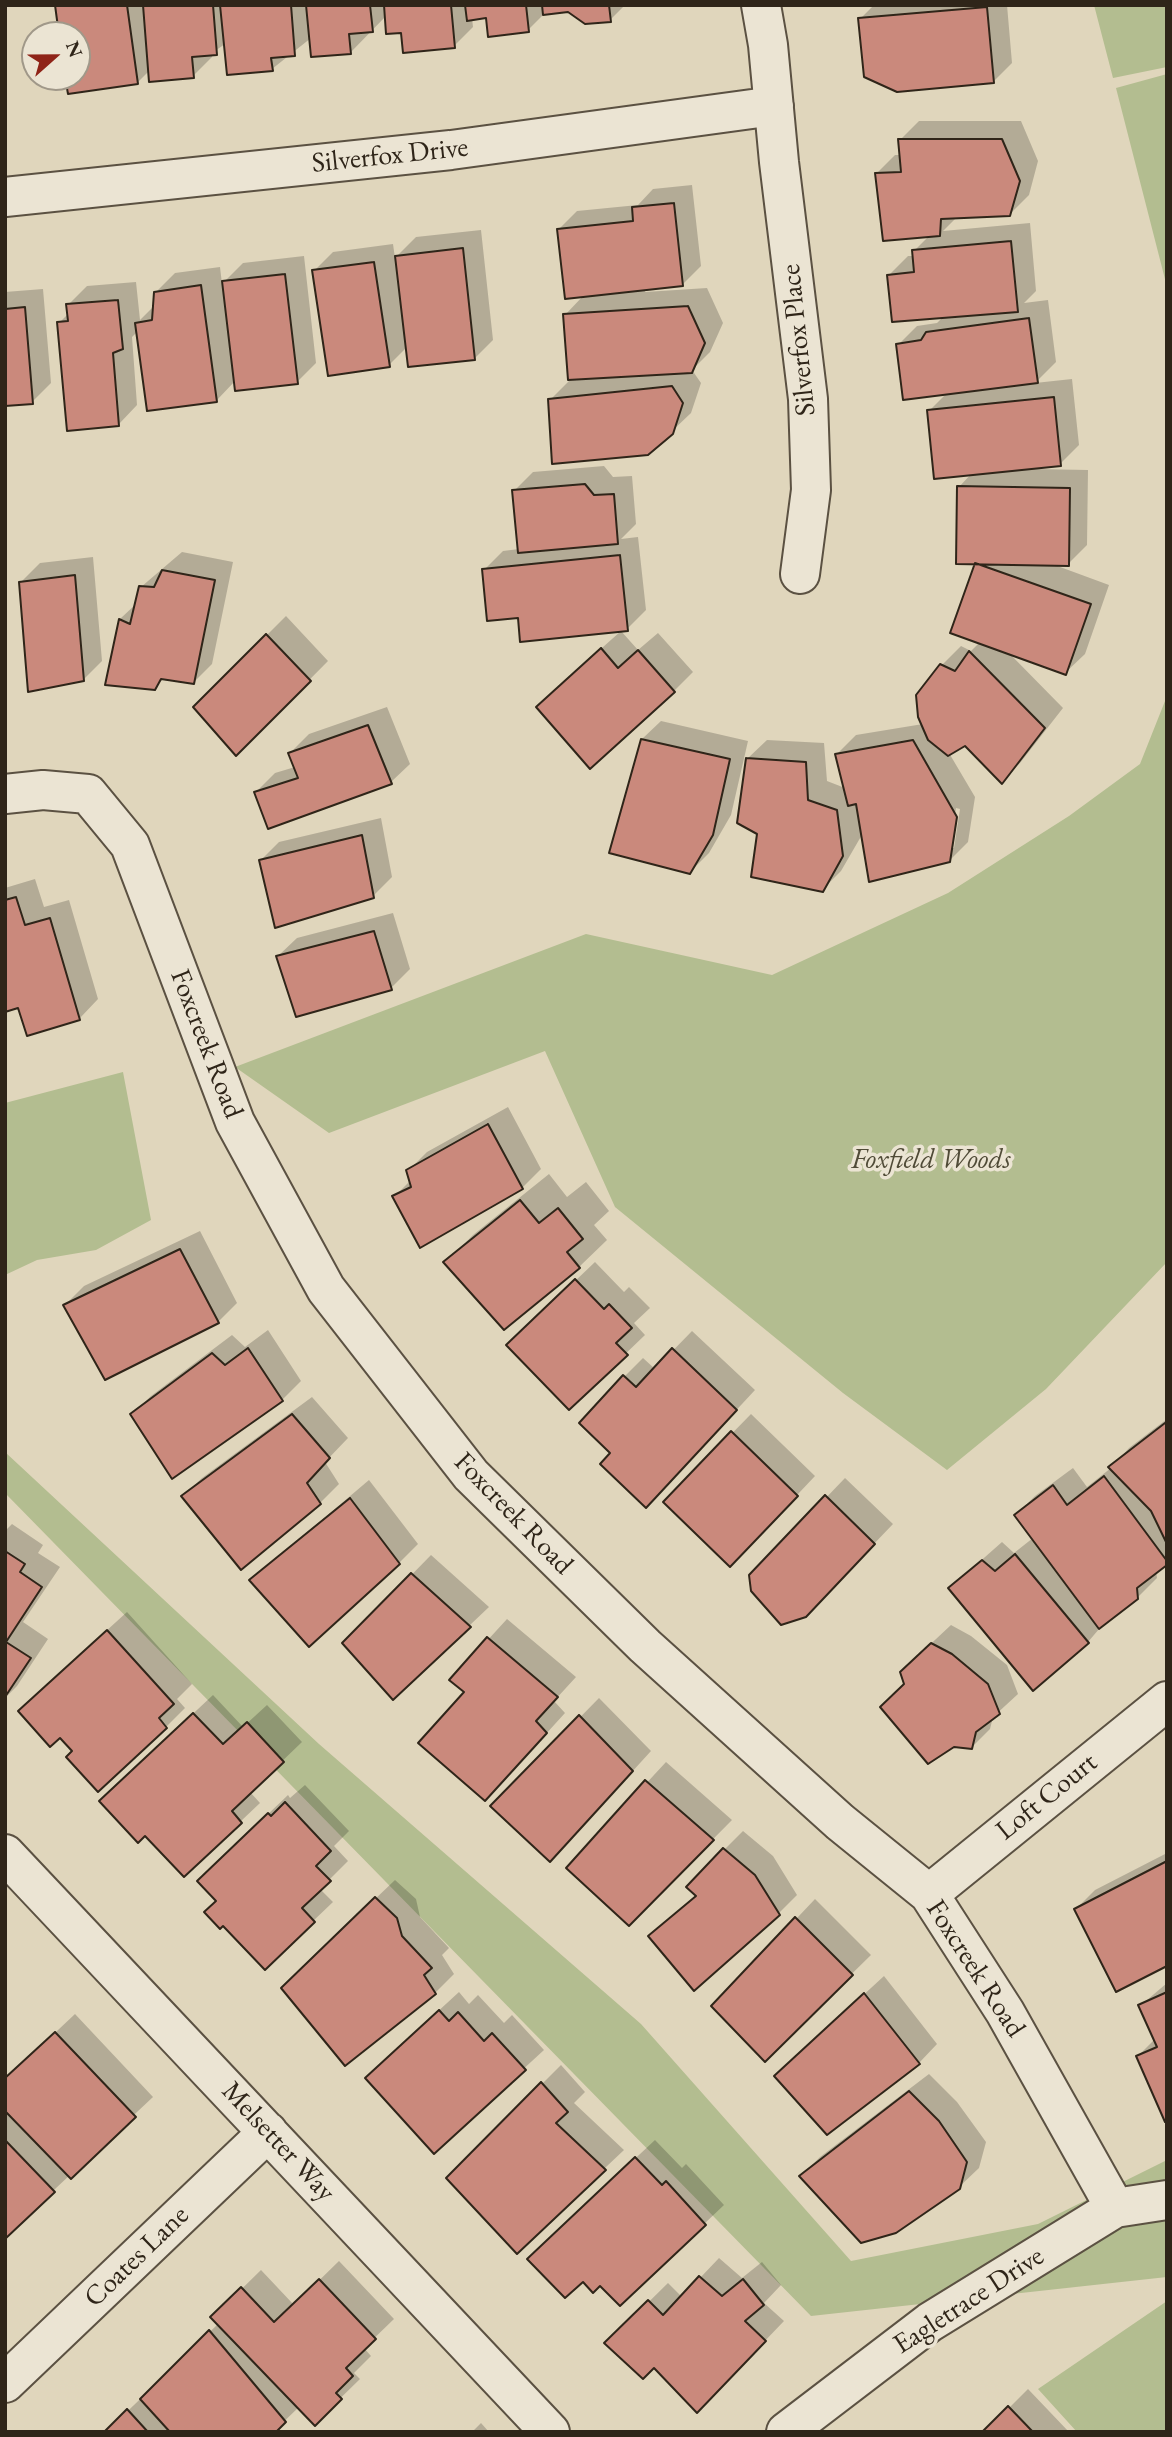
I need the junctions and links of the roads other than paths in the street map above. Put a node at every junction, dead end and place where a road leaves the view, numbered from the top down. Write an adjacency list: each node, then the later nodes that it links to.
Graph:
1 (761, 5): 2 (street, Silverfox Place)
2 (774, 106): 3 (street, Silverfox Drive); 4 (street, Silverfox Place)
3 (5, 197)
4 (800, 574)
5 (5, 794): 8 (street, Foxcreek Road)
6 (1167, 1701): 8 (street, Loft Court)
7 (5, 1854): 9 (street, Melsetter Way)
8 (929, 1894): 11 (street, Foxcreek Road)
9 (268, 2132): 12 (street, Coates Lane); 13 (street, Melsetter Way)
10 (1167, 2200): 11 (street, Eagletrace Drive)
11 (1115, 2208): 14 (street, Eagletrace Drive)
12 (5, 2383)
13 (550, 2432)
14 (786, 2432)

